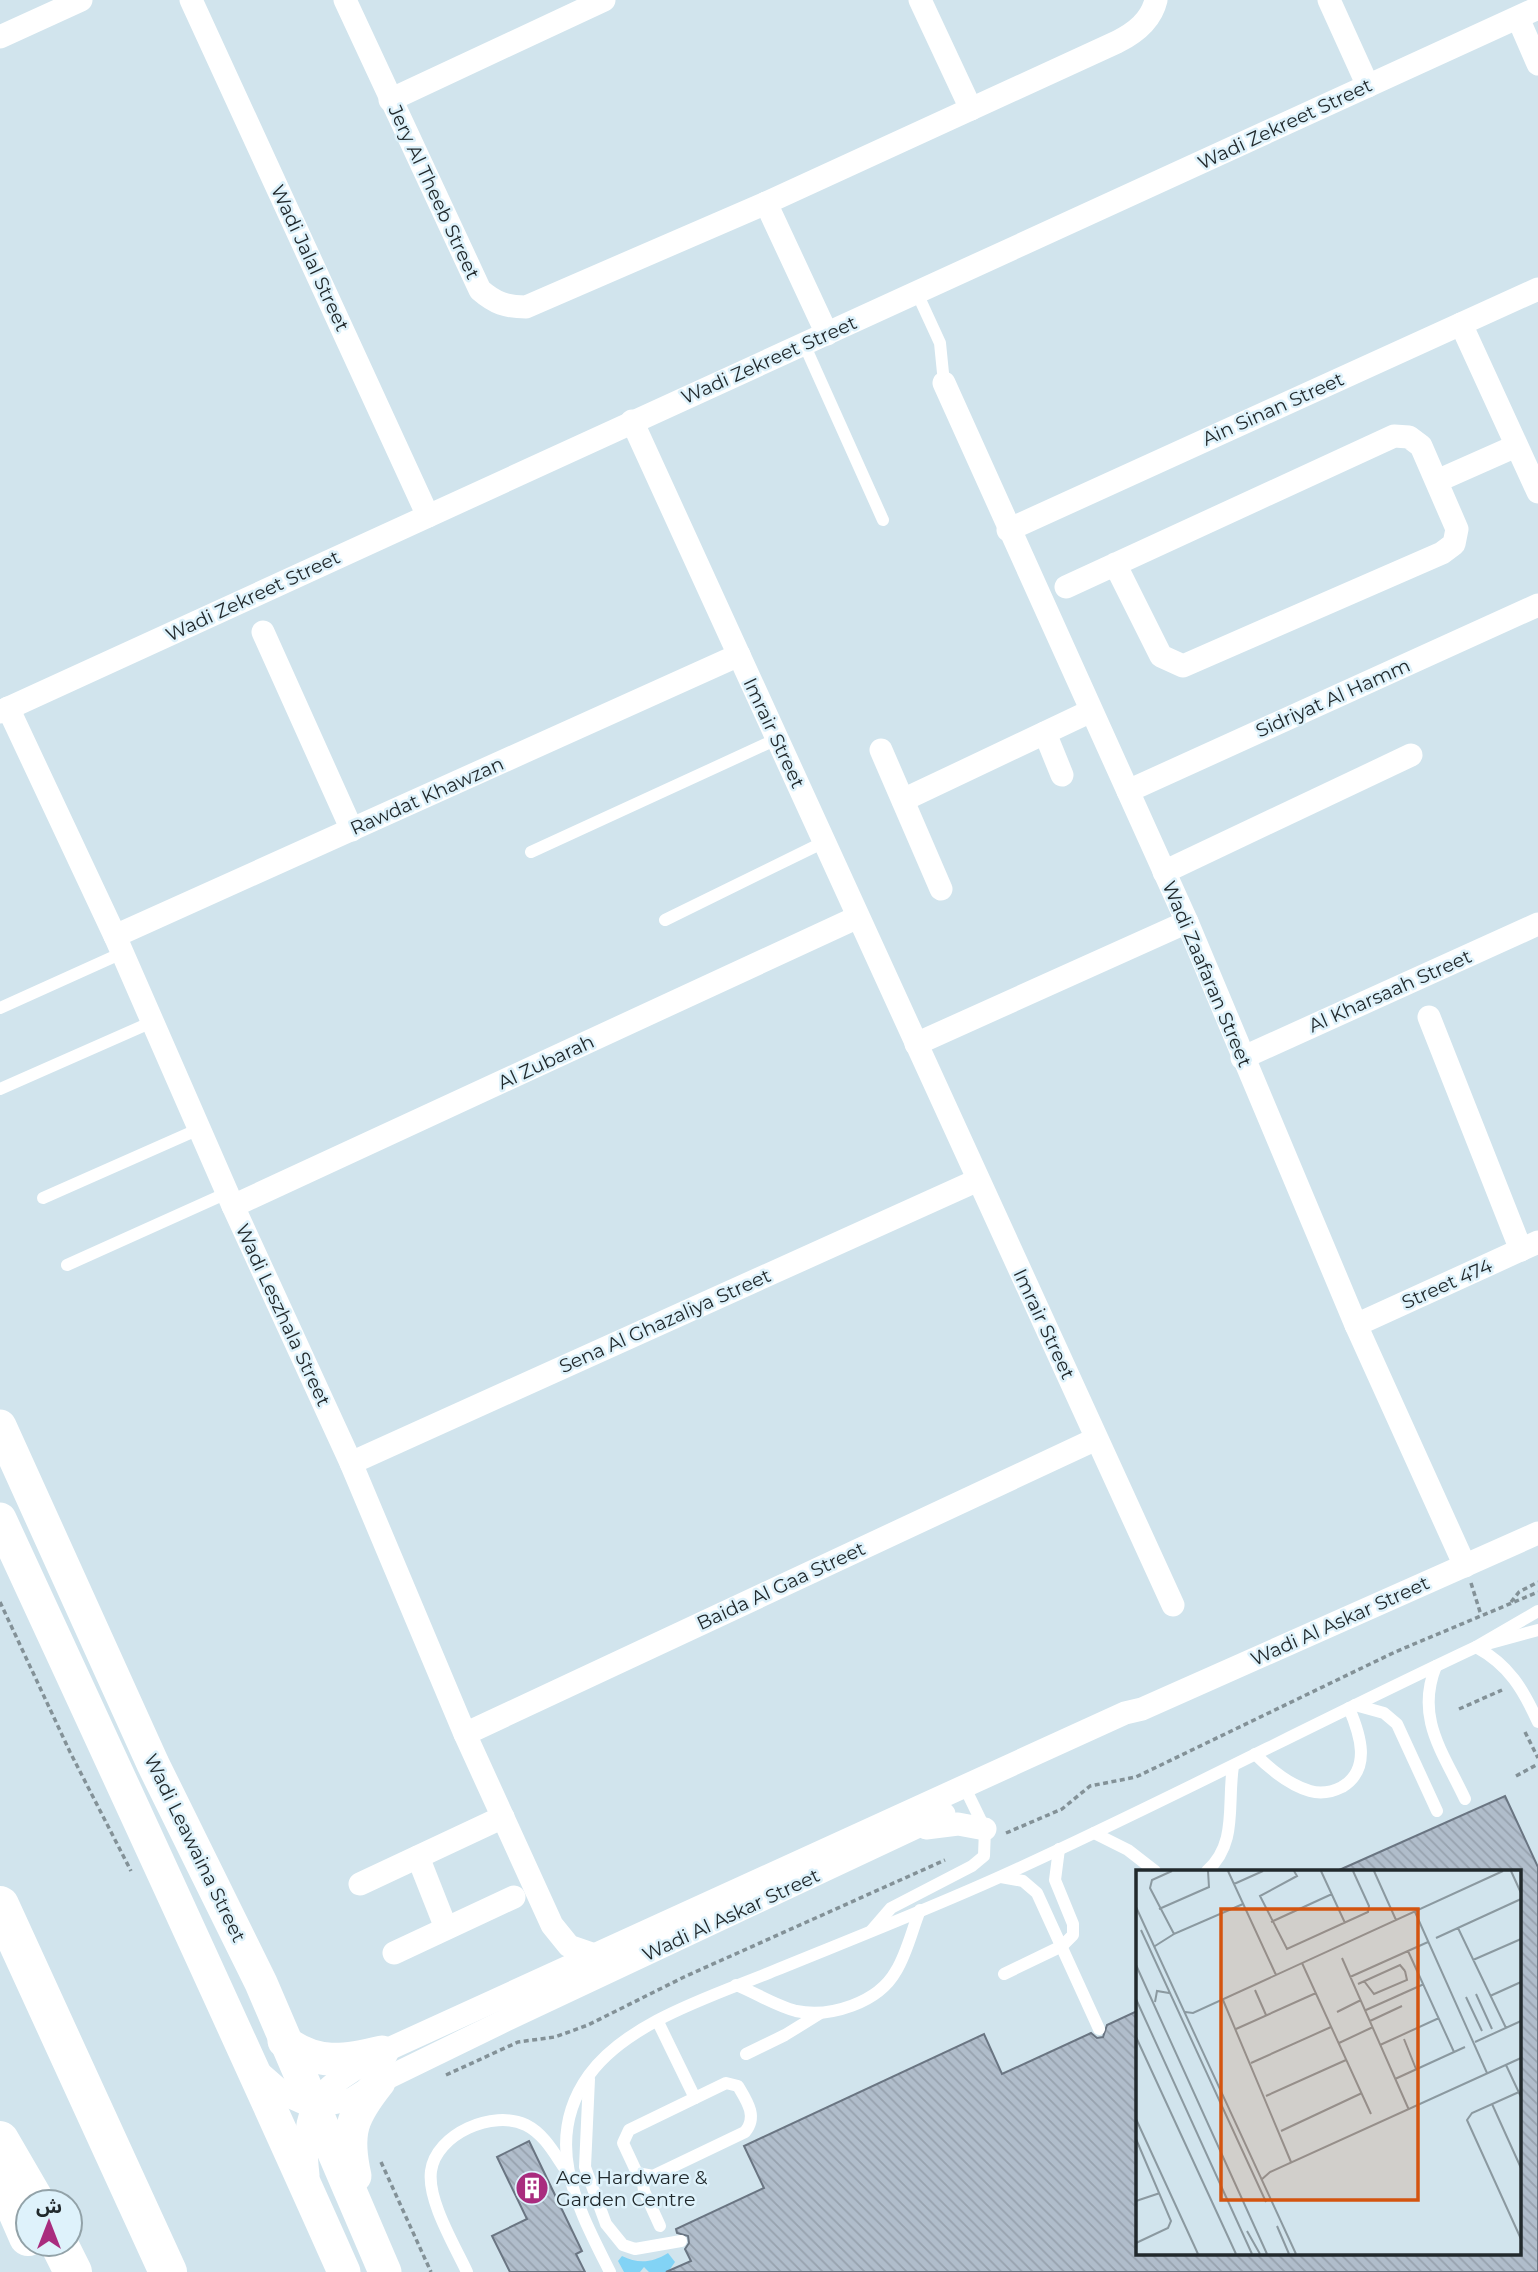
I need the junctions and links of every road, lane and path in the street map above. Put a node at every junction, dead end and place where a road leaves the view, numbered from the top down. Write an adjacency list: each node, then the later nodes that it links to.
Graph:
1 (81, 0): 9 (street)
2 (191, 0): 25 (street, Wadi Jalal Street)
3 (345, 0): 12 (street, Jery Al Theeb Street)
4 (604, 0): 12 (street)
5 (920, 0): 13 (street)
6 (1156, 0): 13 (street, Jery Al Theeb Street)
7 (1329, 0): 11 (street)
8 (1528, 13): 10 (street); 11 (street, Wadi Zekreet Street)
9 (0, 37)
10 (1538, 64)
11 (1368, 86): 16 (street, Wadi Zekreet Street)
12 (390, 100): 14 (street, Jery Al Theeb Street)
13 (971, 109): 14 (street, Jery Al Theeb Street)
14 (766, 203): 18 (street)
15 (1538, 289): 17 (street, Ain Sinan Street)
16 (917, 293): 18 (street, Wadi Zekreet Street); 20 (lane)
17 (1461, 324): 22 (street); 27 (street, Ain Sinan Street)
18 (827, 334): 19 (street, Wadi Zekreet Street)
19 (804, 344): 21 (street, Wadi Zekreet Street); 26 (lane)
20 (944, 383): 27 (street, Wadi Zaafaran Street)
21 (632, 421): 25 (street, Wadi Zekreet Street); 32 (street, Imrair Street)
22 (1516, 446): 23 (street); 24 (street)
23 (1437, 481): 28 (street); 28 (street)
24 (1538, 492)
25 (428, 516): 33 (street, Wadi Zekreet Street)
26 (883, 520)
27 (1009, 530): 34 (street, Wadi Zaafaran Street)
28 (1115, 564): 29 (street)
29 (1066, 587)
30 (1538, 605): 40 (street, Sidriyat Al Hamm)
31 (263, 632): 42 (street)
32 (739, 655): 36 (street, Imrair Street); 42 (street, Rawdat Khawzan)
33 (4, 710): 51 (street, Wadi Leszhala Street)
34 (1091, 710): 35 (street); 40 (street, Wadi Zaafaran Street)
35 (1045, 733): 39 (street); 41 (street)
36 (777, 738): 43 (street, Imrair Street); 44 (lane)
37 (881, 750): 41 (street)
38 (1411, 755): 45 (street)
39 (1062, 775)
40 (1128, 791): 45 (street, Wadi Zaafaran Street)
41 (903, 800): 46 (street)
42 (352, 830): 51 (street, Rawdat Khawzan)
43 (824, 842): 47 (street, Imrair Street); 48 (lane)
44 (531, 852)
45 (1164, 872): 49 (street, Wadi Zaafaran Street)
46 (942, 889)
47 (858, 917): 55 (street, Imrair Street); 61 (street, Al Zubarah)
48 (665, 920)
49 (1187, 922): 55 (street); 56 (street, Wadi Zaafaran Street)
50 (1538, 924): 56 (street, Al Kharsaah Street)
51 (118, 944): 52 (lane); 54 (street, Wadi Leszhala Street)
52 (0, 1008)
53 (1429, 1017): 62 (street)
54 (152, 1022): 57 (lane); 58 (street, Wadi Leszhala Street)
55 (916, 1044): 59 (street, Imrair Street)
56 (1242, 1058): 64 (street, Wadi Zaafaran Street)
57 (0, 1089)
58 (199, 1129): 60 (lane); 61 (street, Wadi Leszhala Street)
59 (978, 1180): 66 (street, Imrair Street); 67 (street, Sena Al Ghazaliya Street)
60 (43, 1198)
61 (230, 1200): 63 (lane); 67 (street, Wadi Leszhala Street)
62 (1529, 1246): 64 (street, Street 474)
63 (67, 1265)
64 (1356, 1325): 70 (street, Wadi Zaafaran Street)
65 (0, 1426): 118 (main road, Wadi Leawaina Street)
66 (1096, 1438): 73 (street, Imrair Street); 84 (street, Baida Al Gaa Street)
67 (351, 1463): 84 (street, Wadi Leszhala Street)
68 (0, 1519): 120 (main road, Wadi Leawaina Street)
69 (1538, 1533): 70 (street, Wadi Al Askar Street)
70 (1465, 1566): 75 (path); 90 (street, Wadi Al Askar Street)
71 (1538, 1582): 72 (path)
72 (1510, 1604)
73 (1172, 1605)
74 (1538, 1611): 77 (lane)
75 (1481, 1615)
76 (1538, 1630): 77 (lane)
77 (1476, 1647): 78 (lane); 82 (lane)
78 (1436, 1665): 80 (lane); 91 (lane)
79 (1509, 1700): 81 (path)
80 (1352, 1706): 85 (lane); 85 (lane); 92 (lane)
81 (1459, 1709)
82 (1538, 1722)
83 (1521, 1724): 86 (path)
84 (465, 1734): 93 (street, Wadi Leszhala Street)
85 (1255, 1754): 88 (lane)
86 (1538, 1758)
87 (1538, 1764): 89 (path)
88 (1233, 1766): 96 (lane); 100 (lane)
89 (1516, 1776)
90 (968, 1794): 94 (lane); 95 (street, Wadi Al Askar Street); 111 (street, Wadi Al Askar Street)
91 (1465, 1799)
92 (1437, 1811)
93 (503, 1817): 98 (street); 106 (street, Wadi Leszhala Street)
94 (985, 1829): 95 (street); 108 (lane)
95 (906, 1833): 121 (street, Wadi Al Askar Street)
96 (1094, 1833): 97 (lane); 99 (lane)
97 (1059, 1849): 101 (lane); 109 (lane)
98 (418, 1857): 102 (street); 107 (street)
99 (1154, 1870)
100 (1208, 1870)
101 (1001, 1877): 105 (lane); 109 (lane)
102 (360, 1884)
103 (514, 1897): 107 (street)
104 (0, 1905): 135 (highway)
105 (920, 1910): 108 (lane); 115 (lane)
106 (552, 1925): 111 (street, Wadi Leszhala Street); 113 (street, Wadi Leszhala Street)
107 (446, 1928): 110 (street)
108 (872, 1930): 114 (lane)
109 (1062, 1946): 112 (lane); 117 (lane)
110 (394, 1953)
111 (595, 1955): 113 (street, Wadi Al Askar Street)
112 (1004, 1974)
113 (548, 1976): 121 (street, Wadi Al Askar Street)
114 (736, 1985): 115 (lane); 116 (lane)
115 (821, 2012): 119 (lane)
116 (658, 2022): 122 (lane); 123 (lane)
117 (1098, 2029)
118 (284, 2041): 121 (main road); 124 (main road, Wadi Leawaina Street)
119 (746, 2054)
120 (253, 2066): 124 (street, Wadi Al Askar Street); 130 (main road, Wadi Leawaina Street)
121 (381, 2067): 124 (street, Wadi Al Askar Street); 133 (main road)
122 (589, 2075): 126 (lane); 134 (lane)
123 (695, 2098): 128 (lane); 128 (lane)
124 (314, 2104): 130 (street); 133 (main road, Wadi Leawaina Street)
125 (0, 2140): 129 (highway)
126 (566, 2170): 138 (lane); 139 (lane)
127 (0, 2173): 131 (highway)
128 (642, 2176): 132 (lane)
129 (28, 2188)
130 (312, 2199): 136 (main road, Wadi Leawaina Street)
131 (14, 2205)
132 (660, 2226)
133 (370, 2239): 137 (main road, Wadi Leawaina Street)
134 (681, 2241)
135 (168, 2272)
136 (344, 2272)
137 (385, 2272)
138 (467, 2272)
139 (610, 2272)

